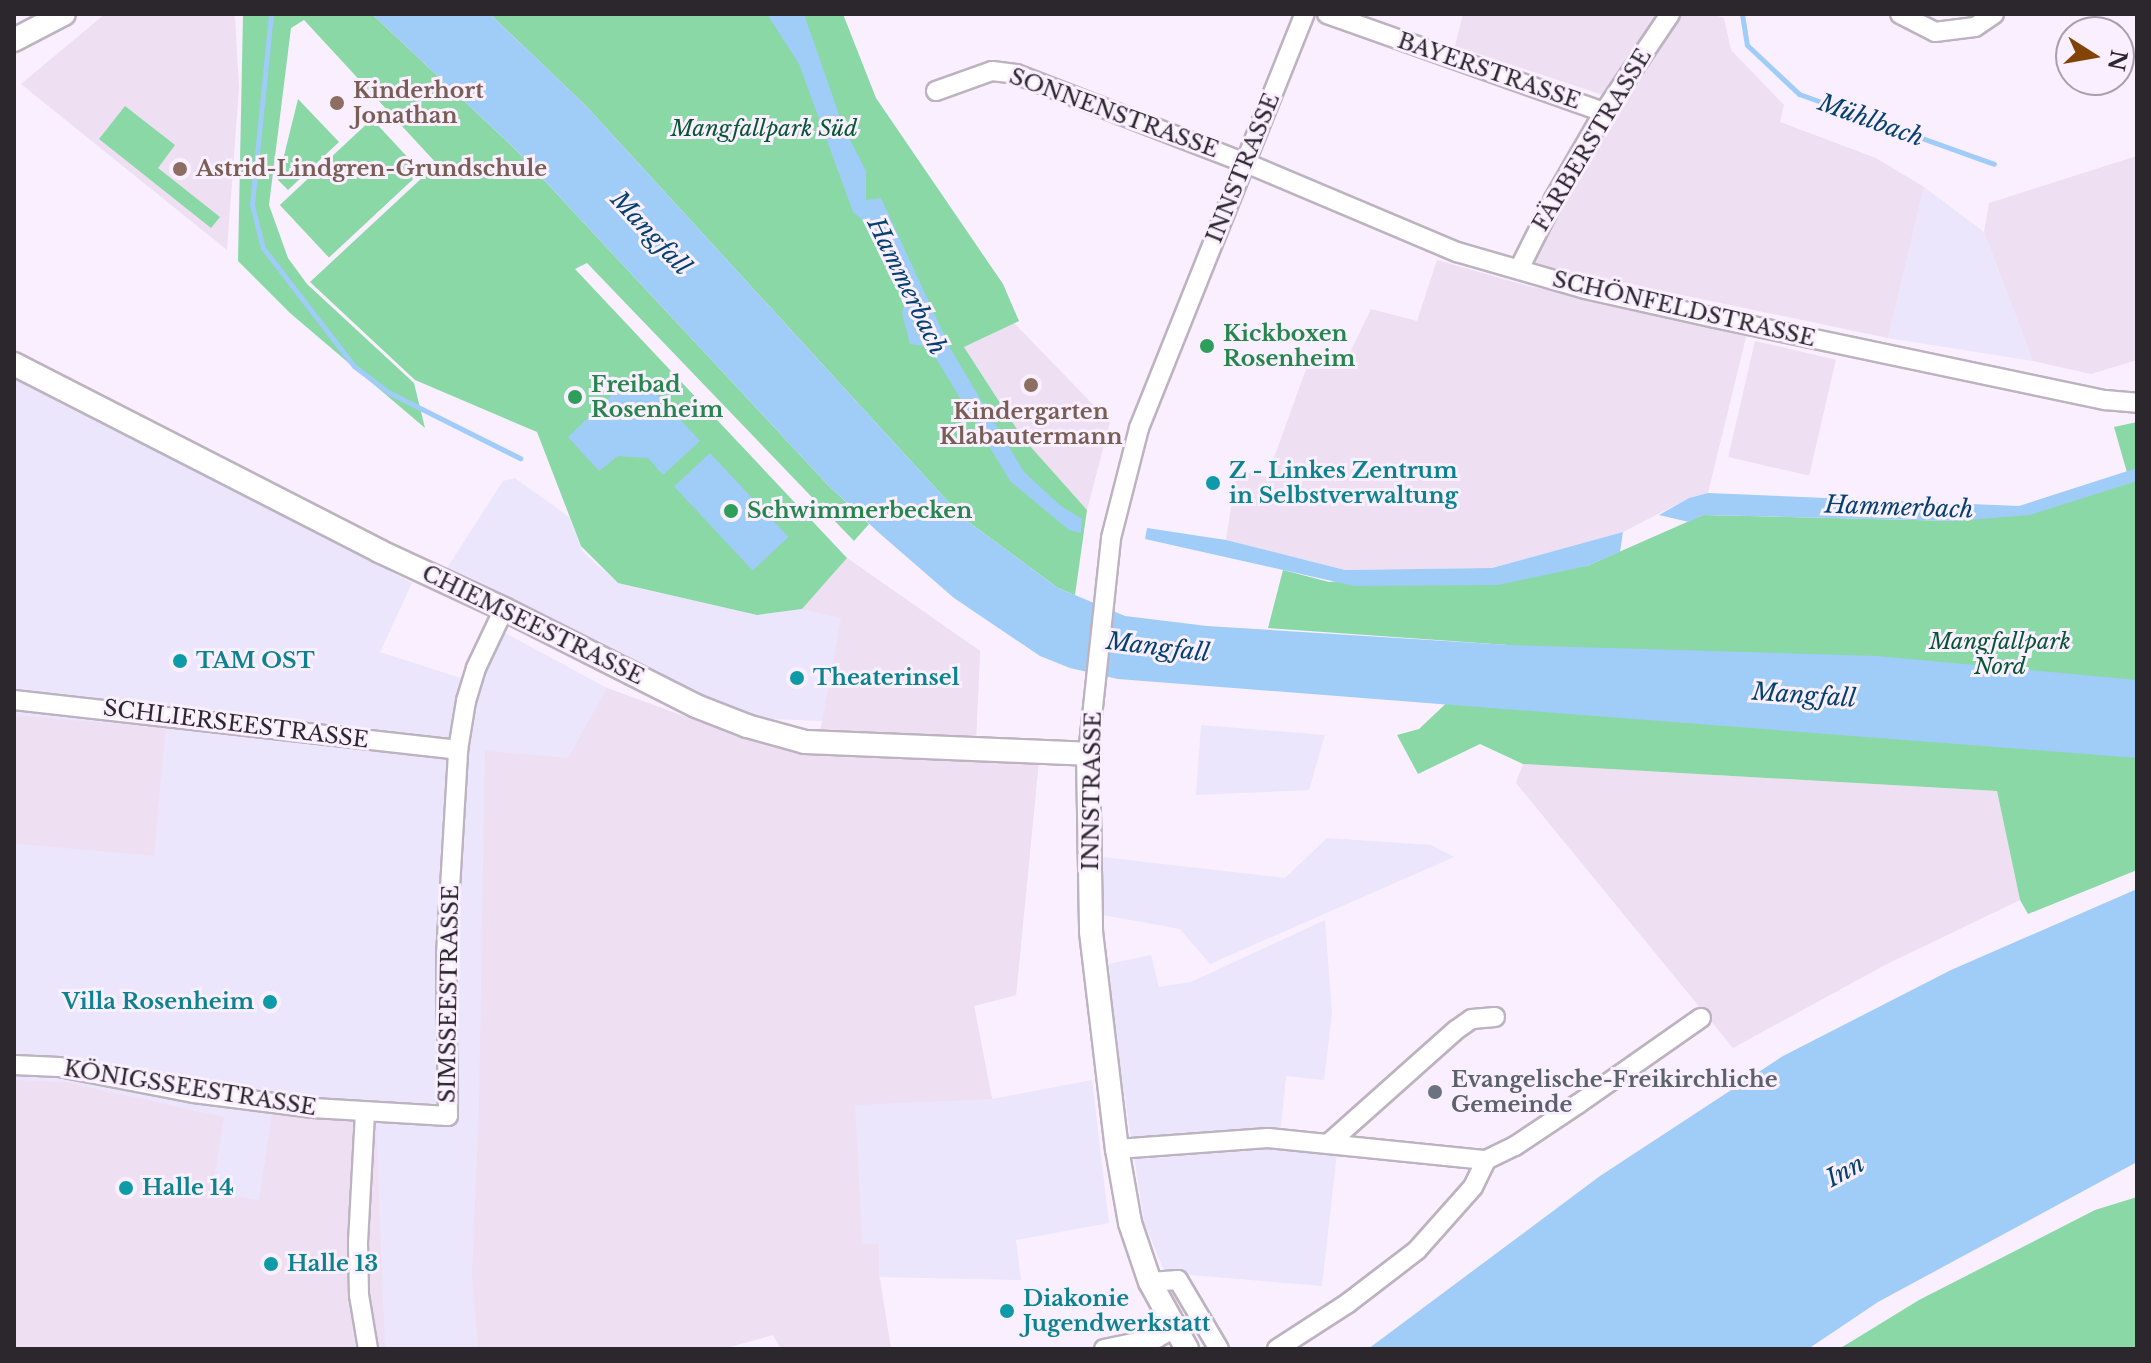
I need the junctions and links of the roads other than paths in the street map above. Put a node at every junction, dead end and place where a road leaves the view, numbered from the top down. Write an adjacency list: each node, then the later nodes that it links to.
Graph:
1 (64, 14): 7 (main road)
2 (1305, 14): 10 (street, INNSTRASSE)
3 (1327, 14): 9 (street, BAYERSTRASSE)
4 (1670, 14): 9 (street, FÄRBERSTRASSE)
5 (1900, 14): 6 (street)
6 (1994, 14)
7 (14, 40)
8 (936, 91): 10 (street, SONNENSTRASSE)
9 (1604, 112): 11 (street, FÄRBERSTRASSE)
10 (1246, 163): 11 (street, SCHÖNFELDSTRASSE); 17 (street, INNSTRASSE)
11 (1519, 269): 13 (street, SCHÖNFELDSTRASSE)
12 (14, 364): 14 (main road, CHIEMSEESTRASSE)
13 (2137, 403)
14 (504, 609): 16 (street, SIMSSEESTRASSE); 17 (main road, CHIEMSEESTRASSE)
15 (14, 700): 16 (street, SCHLIERSEESTRASSE)
16 (458, 750): 21 (street, SIMSSEESTRASSE)
17 (1088, 754): 23 (main road, INNSTRASSE)
18 (1495, 1017): 22 (street)
19 (1701, 1018): 24 (street)
20 (14, 1065): 21 (street, KÖNIGSSEESTRASSE)
21 (365, 1113): 27 (street)
22 (1328, 1144): 23 (street); 24 (street)
23 (1117, 1149): 25 (main road, INNSTRASSE)
24 (1486, 1160): 31 (street)
25 (1150, 1282): 26 (main road, INNSTRASSE); 30 (street)
26 (1164, 1338): 28 (street); 29 (main road, INNSTRASSE)
27 (368, 1349)
28 (1104, 1349)
29 (1187, 1349)
30 (1219, 1349)
31 (1277, 1349)

